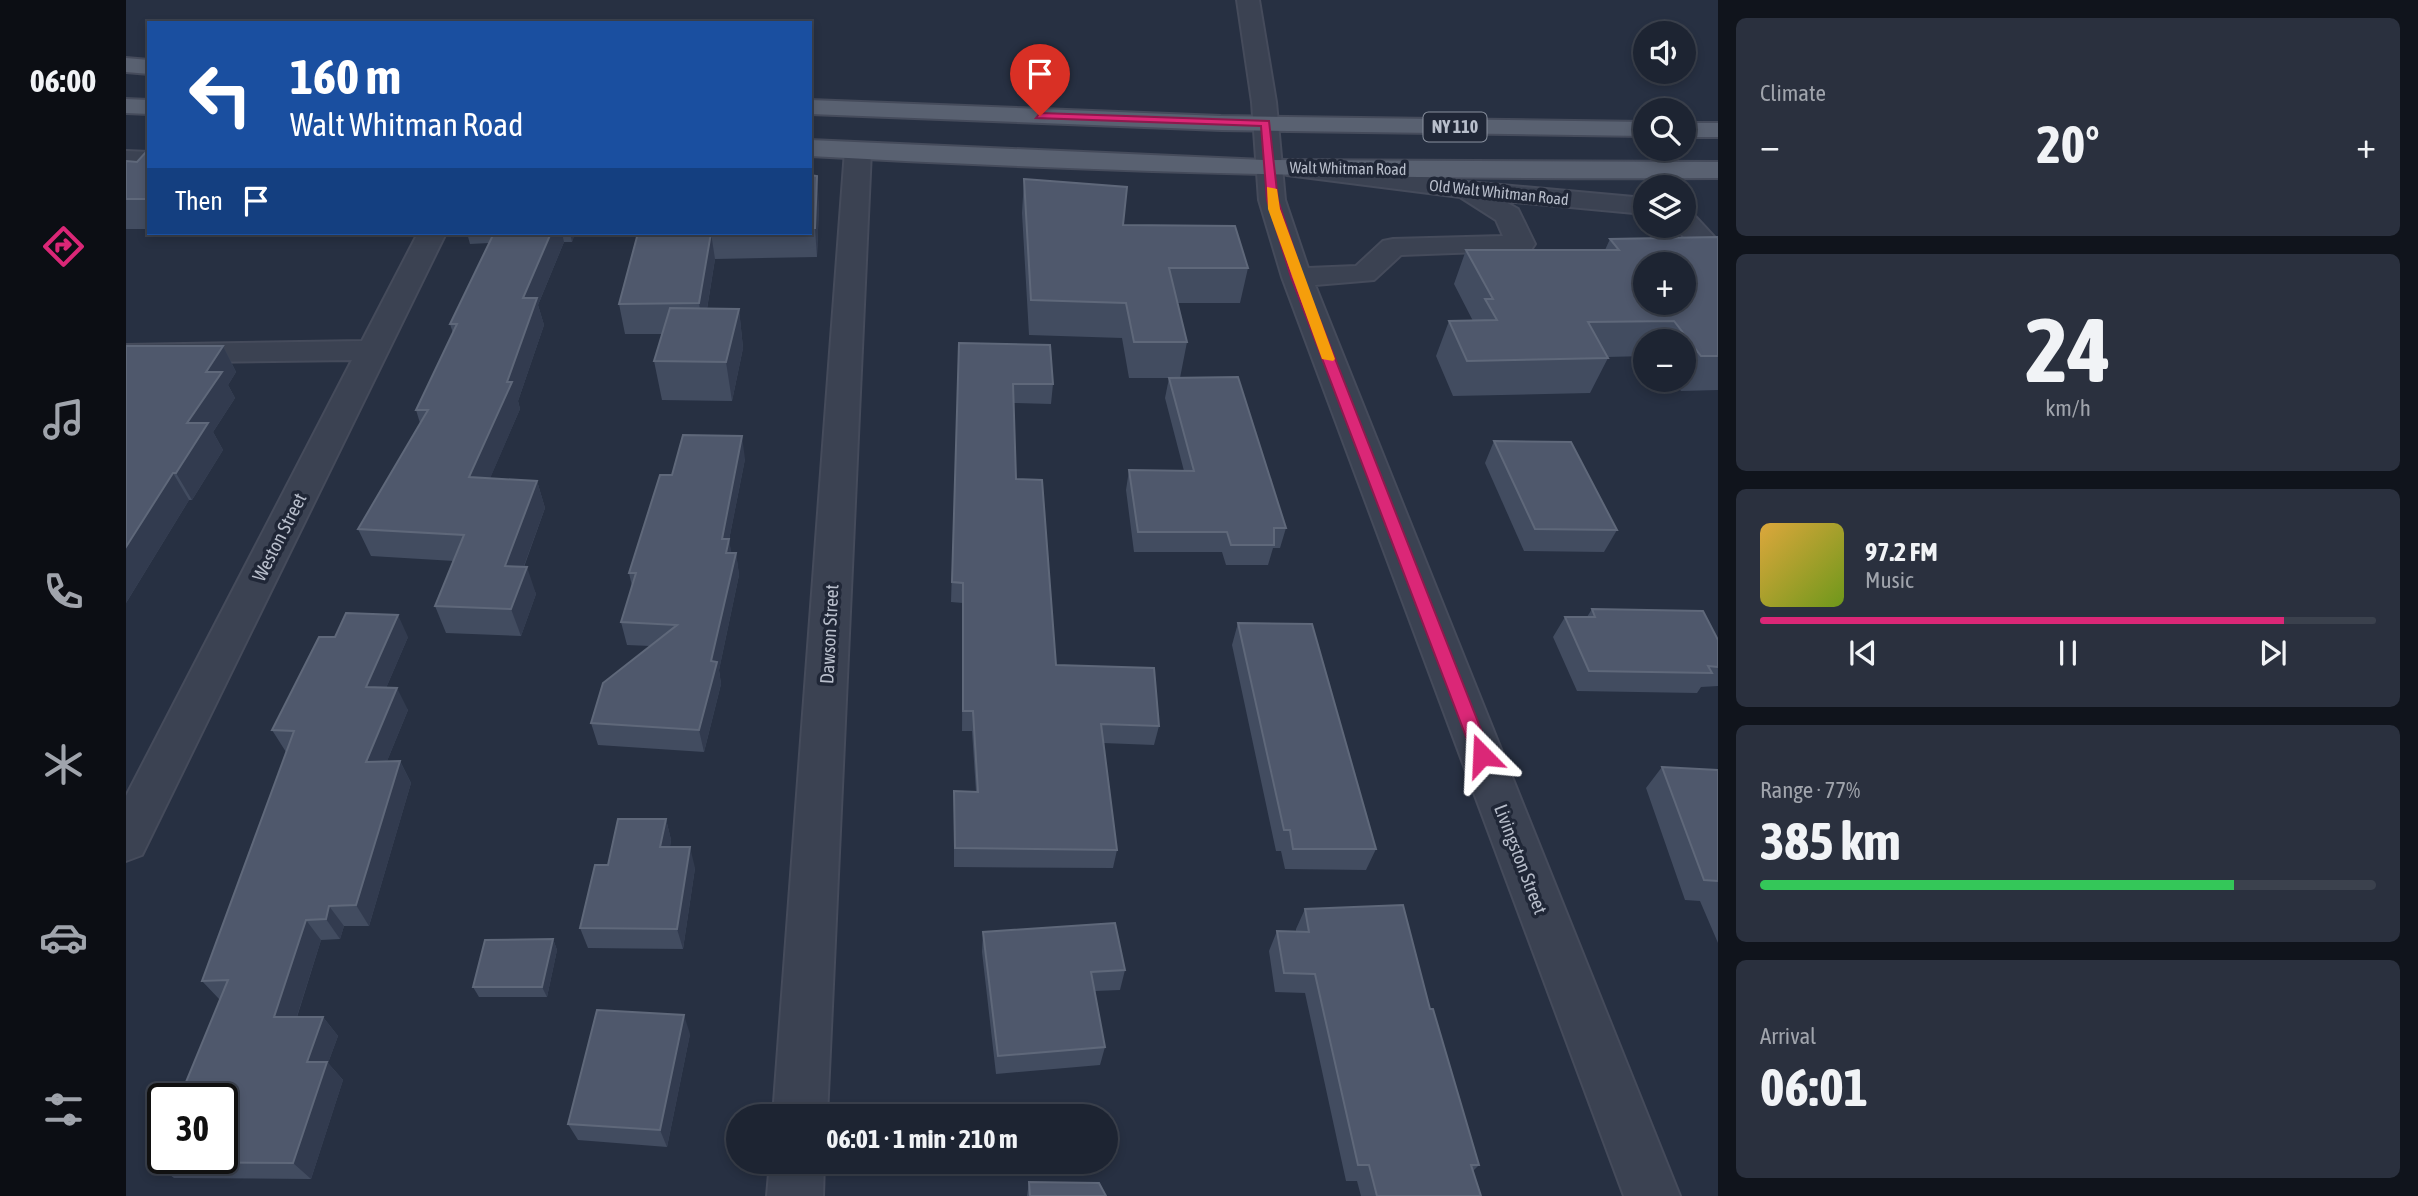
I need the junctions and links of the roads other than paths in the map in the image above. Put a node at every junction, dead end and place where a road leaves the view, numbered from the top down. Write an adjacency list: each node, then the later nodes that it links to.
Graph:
1 (1248, 0): 7 (street, Livingston Street)
2 (126, 65): 3 (main road)
3 (147, 67)
4 (126, 106): 5 (main road)
5 (147, 107)
6 (812, 107): 7 (main road, NY 110)
7 (1265, 123): 8 (main road, NY 110); 15 (street, Livingston Street)
8 (1633, 129)
9 (1696, 130): 10 (main road)
10 (1718, 130)
11 (812, 148): 12 (main road, Walt Whitman Road / NY 110)
12 (858, 151): 15 (main road, Walt Whitman Road / NY 110); 26 (street, Dawson Street)
13 (126, 159): 14 (street)
14 (147, 160)
15 (1270, 166): 16 (main road, Walt Whitman Road / NY 110); 17 (street, Old Walt Whitman Road); 22 (street, Livingston Street)
16 (1718, 170)
17 (1468, 191): 18 (street, Old Walt Whitman Road); 22 (street)
18 (1633, 205)
19 (1696, 222): 21 (street)
20 (431, 235): 23 (street, Weston Street)
21 (1718, 258)
22 (1297, 277): 29 (street, Livingston Street)
23 (373, 350): 24 (street); 25 (street, Weston Street)
24 (126, 354)
25 (126, 841)
26 (801, 1104)
27 (796, 1174): 28 (street)
28 (795, 1196)
29 (1651, 1196)

